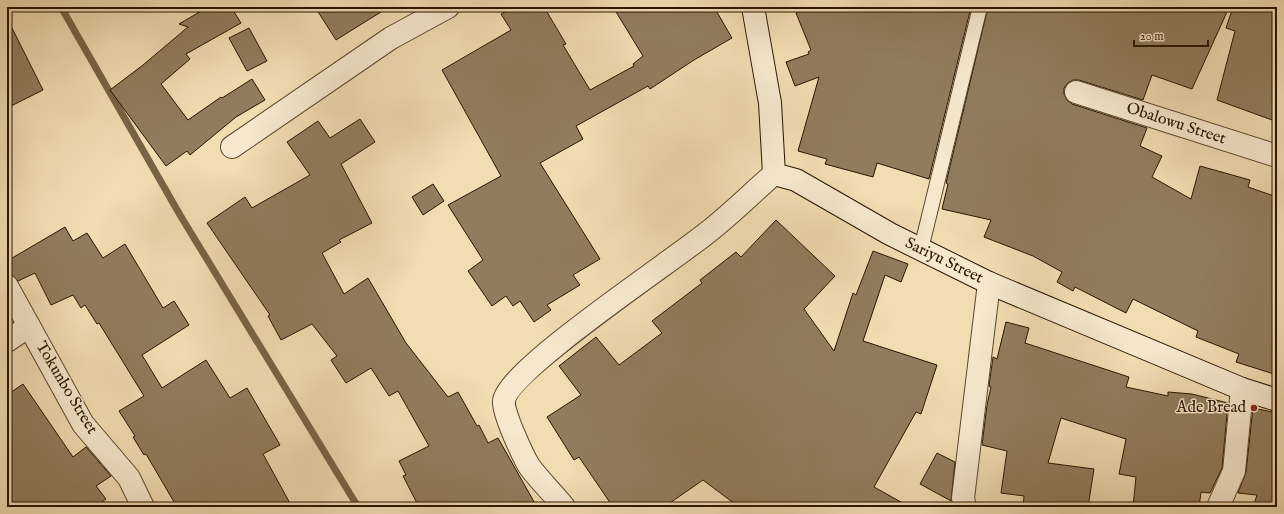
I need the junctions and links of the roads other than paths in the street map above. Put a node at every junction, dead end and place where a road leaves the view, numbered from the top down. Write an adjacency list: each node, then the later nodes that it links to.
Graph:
1 (448, 7): 5 (street)
2 (753, 7): 7 (street)
3 (980, 7): 8 (lane)
4 (1076, 92): 6 (street, Obalowu Street)
5 (232, 147)
6 (1277, 156)
7 (774, 174): 8 (street, Sariyu Street); 17 (street)
8 (920, 249): 9 (street, Sariyu Street)
9 (989, 283): 13 (street, Sariyu Street); 15 (street)
10 (7, 286): 11 (street, Tokunbo Street)
11 (28, 326): 12 (street); 16 (street, Tokunbo Street)
12 (7, 341)
13 (1242, 389): 14 (street, Sariyu Street); 18 (street)
14 (1277, 400)
15 (960, 504)
16 (143, 507)
17 (564, 507)
18 (1218, 507)

